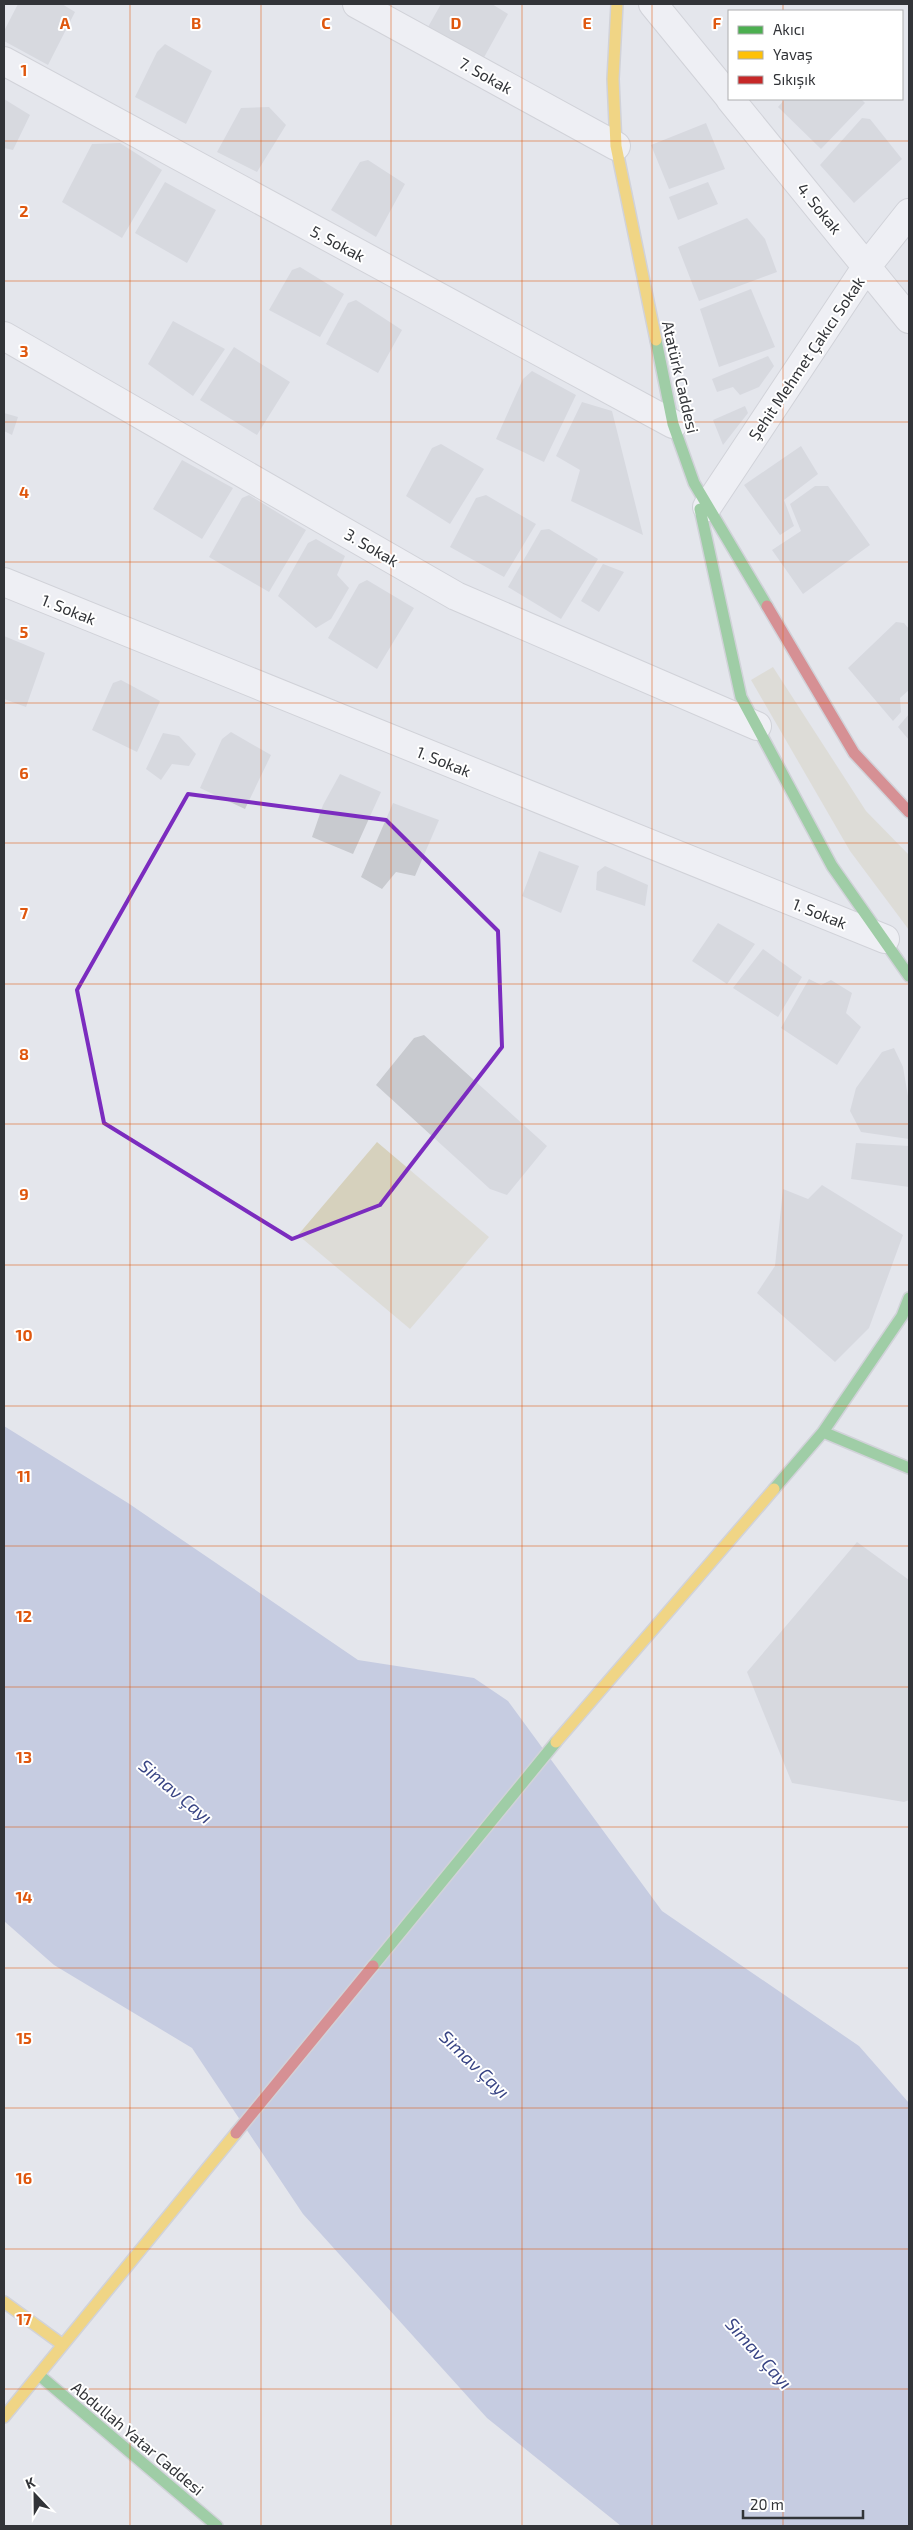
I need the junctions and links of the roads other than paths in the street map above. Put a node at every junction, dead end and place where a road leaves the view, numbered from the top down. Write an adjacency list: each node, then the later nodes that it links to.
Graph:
1 (357, 4): 7 (street, 7. Sokak)
2 (616, 4): 7 (main road, Atatürk Caddesi)
3 (652, 4): 5 (street, 4. Sokak)
4 (4, 61): 12 (street, 5. Sokak)
5 (728, 96)
6 (732, 100): 9 (street, 4. Sokak)
7 (616, 146): 12 (main road, Atatürk Caddesi)
8 (909, 213): 9 (street, Şehit Mehmet Çakıcı Sokak)
9 (867, 266): 10 (street, 4. Sokak); 14 (street, Şehit Mehmet Çakıcı Sokak)
10 (909, 319)
11 (4, 336): 16 (street, 3. Sokak)
12 (673, 424): 13 (main road, Atatürk Caddesi)
13 (694, 484): 14 (main road, Atatürk Caddesi); 16 (main road)
14 (707, 507): 17 (main road, Atatürk Caddesi)
15 (4, 582): 18 (street, 1. Sokak)
16 (757, 726): 18 (main road)
17 (909, 812)
18 (885, 939): 19 (main road)
19 (909, 976)
20 (909, 1298): 21 (main road)
21 (823, 1432): 22 (main road); 24 (main road)
22 (909, 1468)
23 (4, 2302): 24 (main road)
24 (63, 2345): 25 (main road)
25 (39, 2375): 26 (main road); 27 (main road, Abdullah Yatar Caddesi)
26 (4, 2417)
27 (217, 2526)

